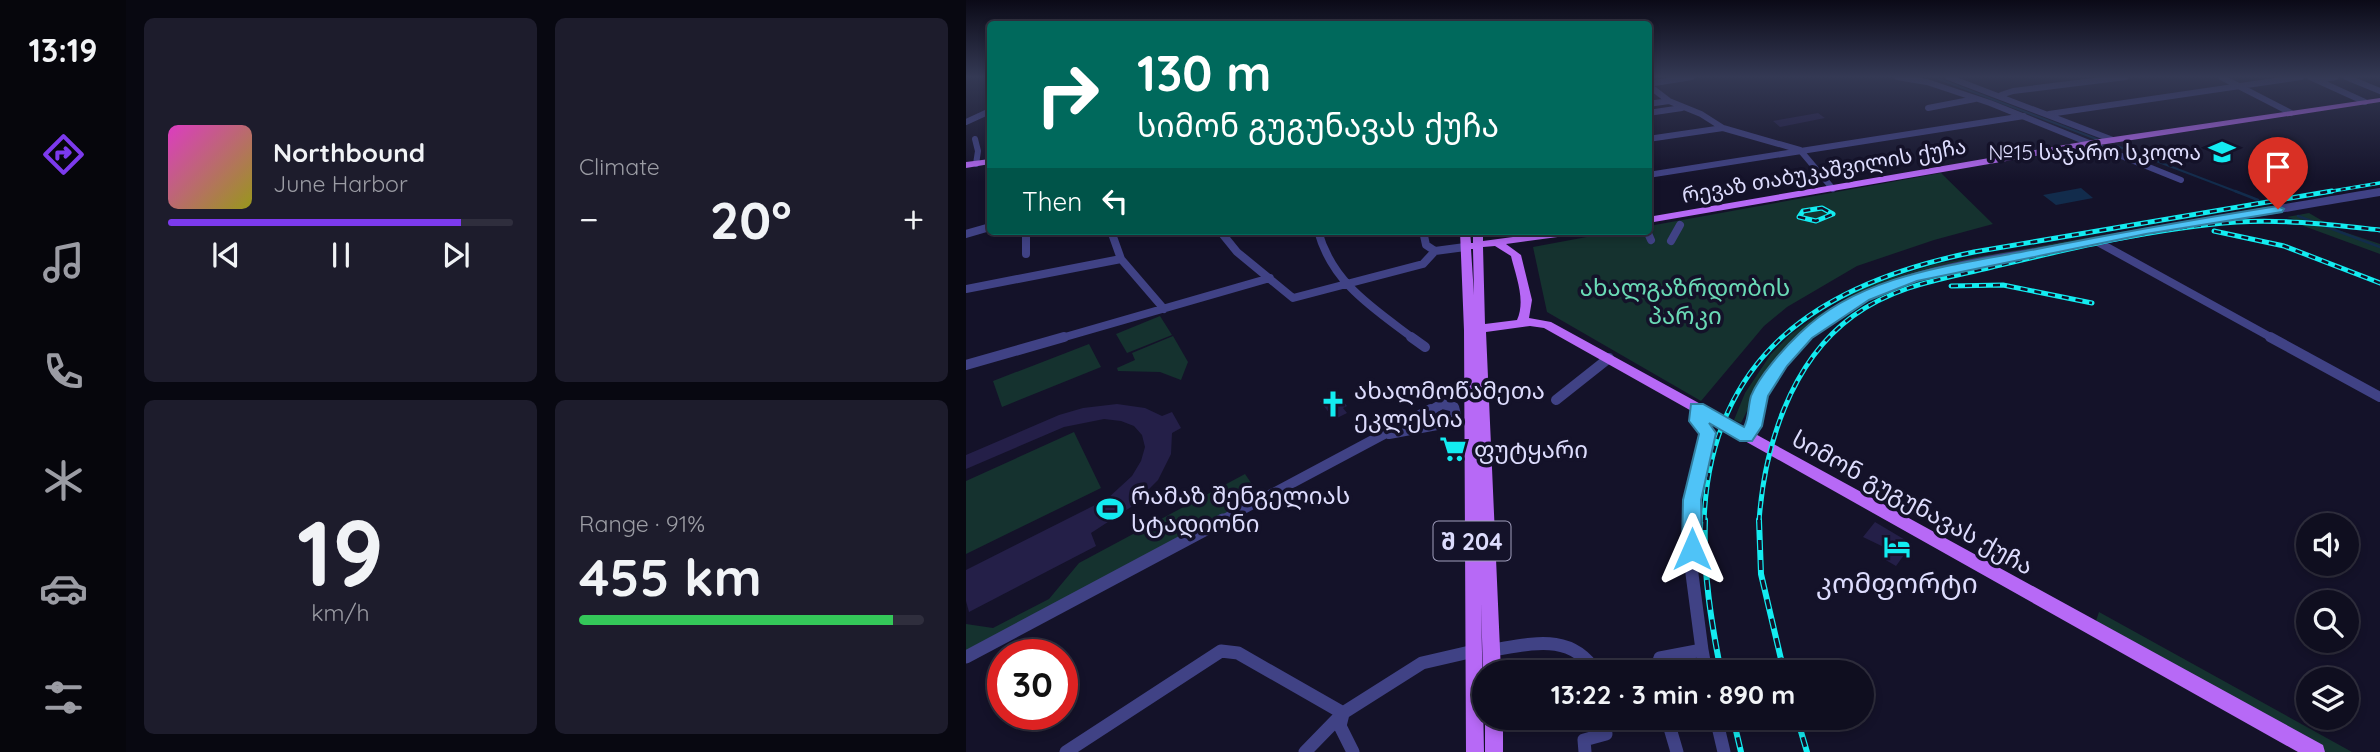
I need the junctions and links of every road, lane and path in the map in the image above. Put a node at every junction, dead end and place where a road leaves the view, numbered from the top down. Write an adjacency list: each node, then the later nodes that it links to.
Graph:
1 (987, 112): 10 (street)
2 (1694, 112): 11 (street)
3 (2013, 112): 9 (street)
4 (2044, 112): 8 (street)
5 (2062, 112): 8 (street)
6 (2297, 112): 7 (main road, რევაზ თაბუკაშვილის ქუჩა)
7 (2291, 113): 14 (main road, რევაზ თაბუკაშვილის ქუჩა)
8 (2049, 114): 14 (street)
9 (2024, 116): 15 (street); 16 (street)
10 (966, 122)
11 (1723, 128): 12 (street); 16 (street)
12 (1652, 138)
13 (975, 139): 17 (street)
14 (2113, 140): 15 (main road, რევაზ თაბუკაშვილის ქუჩა)
15 (2093, 143): 19 (street); 20 (main road, რევაზ თაბუკაშვილის ქუჩა)
16 (1800, 150): 18 (street); 20 (street)
17 (971, 164)
18 (1652, 174)
19 (2181, 180)
20 (1833, 189): 22 (main road, რევაზ თაბუკაშვილის ქუჩა)
21 (2380, 192): 38 (street)
22 (1652, 219)
23 (1680, 225): 37 (street)
24 (987, 229): 25 (street)
25 (966, 234)
26 (1026, 235): 43 (street)
27 (1112, 235): 45 (street)
28 (1223, 235): 46 (street)
29 (1319, 235): 47 (street)
30 (1424, 235): 42 (street)
31 (1465, 235): 41 (main road, შ 204)
32 (1478, 235): 40 (main road, შ 204)
33 (1544, 235): 35 (main road)
34 (1649, 235): 36 (street)
35 (1526, 240): 39 (main road); 44 (main road)
36 (1651, 240)
37 (1671, 241)
38 (2096, 241): 59 (street); 68 (street)
39 (1496, 244): 40 (main road); 44 (main road)
40 (1479, 246): 41 (main road); 51 (main road, შ 204)
41 (1465, 247): 42 (street); 55 (main road, შ 204)
42 (1435, 251): 47 (street)
43 (1026, 254)
44 (1516, 254): 49 (main road)
45 (1121, 259): 48 (street); 50 (street)
46 (1270, 278): 47 (street); 50 (street)
47 (1345, 285): 56 (street)
48 (966, 289)
49 (1527, 307): 52 (main road); 53 (main road)
50 (1164, 309): 58 (street)
51 (1480, 313): 54 (main road); 55 (main road, შ 204)
52 (1520, 324): 53 (main road, სიმონ გუგუნავას ქუჩა); 54 (main road, სიმონ გუგუნავას ქუჩა)
53 (1547, 325): 57 (main road, სიმონ გუგუნავას ქუჩა)
54 (1503, 326): 55 (main road, სიმონ გუგუნავას ქუჩა)
55 (1475, 329): 60 (main road, შ 204)
56 (1425, 347)
57 (1609, 358): 61 (street); 64 (main road, სიმონ გუგუნავას ქუჩა)
58 (966, 365)
59 (2380, 397)
60 (1476, 399): 62 (street); 65 (main road, შ 204)
61 (1556, 400)
62 (1450, 405): 63 (street); 66 (street)
63 (1431, 409): 66 (street); 67 (street)
64 (1697, 409): 68 (main road, სიმონ გუგუნავას ქუჩა); 70 (street)
65 (1476, 422): 66 (street); 69 (main road, შ 204); 71 (main road, შ 204)
66 (1443, 423): 67 (street)
67 (1385, 434): 72 (street)
68 (1746, 436): 90 (main road, სიმონ გუგუნავას ქუჩა)
69 (1492, 650): 73 (main road, შ 204); 74 (street)
70 (1702, 650): 75 (street); 76 (street)
71 (1474, 651): 77 (street); 85 (main road, შ 204)
72 (966, 657)
73 (1492, 660)
74 (1585, 660)
75 (1659, 660)
76 (1704, 660)
77 (1343, 713): 82 (street); 83 (street); 84 (street)
78 (1494, 730): 86 (main road)
79 (1605, 730): 87 (street)
80 (1671, 730): 88 (street)
81 (1719, 730): 89 (street)
82 (1073, 750)
83 (1306, 752)
84 (1353, 752)
85 (1475, 752)
86 (1494, 752)
87 (1585, 752)
88 (1677, 752)
89 (1724, 752)
90 (2316, 752)

